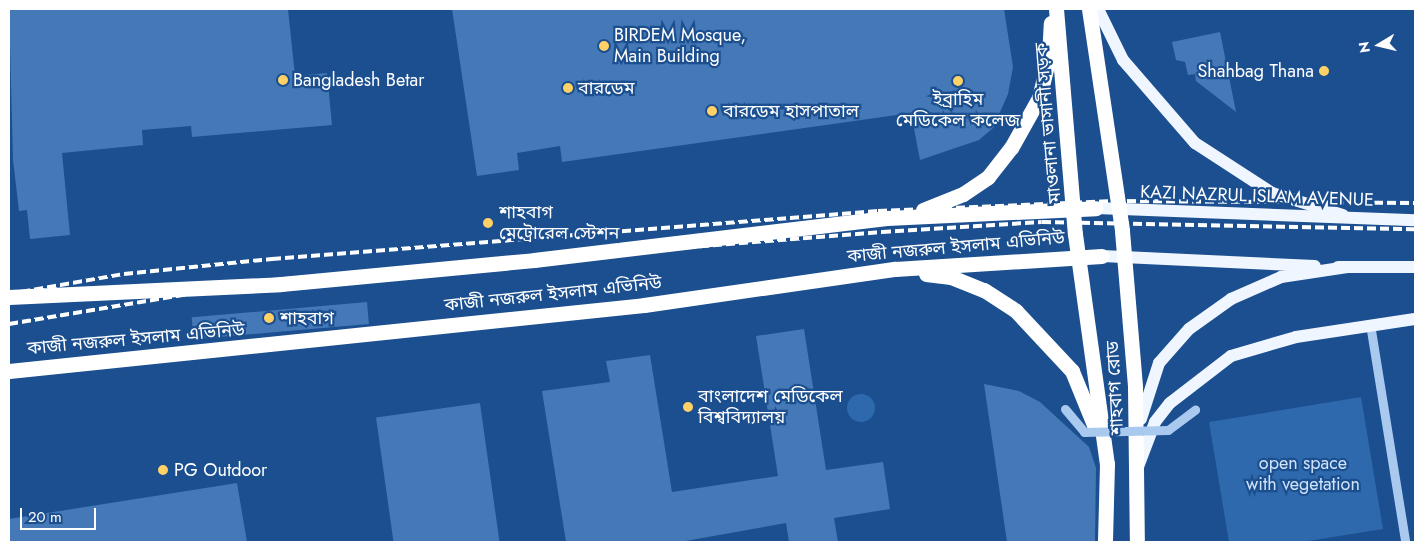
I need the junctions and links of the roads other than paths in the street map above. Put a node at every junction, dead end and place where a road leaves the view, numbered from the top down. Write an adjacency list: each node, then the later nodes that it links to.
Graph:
1 (1052, 9): 9 (highway)
2 (1056, 9): 6 (highway, মাওলানা ভাসানী সড়ক)
3 (1089, 9): 7 (highway)
4 (1098, 9): 8 (main road)
5 (1096, 208): 6 (highway, কাজী নজরুল ইসলাম এভিনিউ); 7 (main road, KAZI NAZRUL ISLAM AVENUE); 11 (highway); 12 (highway)
6 (1074, 209): 9 (highway, কাজী নজরুল ইসলাম এভিনিউ); 12 (highway, মাওলানা ভাসানী সড়ক)
7 (1119, 209): 8 (main road, KAZI NAZRUL ISLAM AVENUE); 11 (highway)
8 (1343, 215): 10 (main road, KAZI NAZRUL ISLAM AVENUE)
9 (887, 218): 19 (highway, কাজী নজরুল ইসলাম এভিনিউ)
10 (1415, 220)
11 (1122, 231): 14 (highway); 15 (highway, শাহবাগ রোড)
12 (1075, 234): 13 (highway, শাহবাগ রোড); 14 (highway)
13 (1078, 256): 14 (highway, কাজী নজরুল ইসলাম এভিনিউ); 18 (highway, কাজী নজরুল ইসলাম এভিনিউ); 25 (highway, শাহবাগ রোড)
14 (1102, 256): 15 (main road)
15 (1124, 256): 16 (main road); 26 (highway, শাহবাগ রোড)
16 (1346, 267): 17 (main road); 26 (main road)
17 (1415, 267)
18 (895, 269): 22 (highway, কাজী নজরুল ইসলাম এভিনিউ); 25 (highway)
19 (9, 297)
20 (1415, 319): 21 (main road)
21 (1370, 324): 26 (main road); 27 (street)
22 (9, 371)
23 (1065, 409): 24 (street, bridge)
24 (1195, 410)
25 (1106, 464): 28 (highway, শাহবাগ রোড)
26 (1138, 466): 29 (highway, শাহবাগ রোড)
27 (1405, 540)
28 (1105, 542)
29 (1137, 542)

